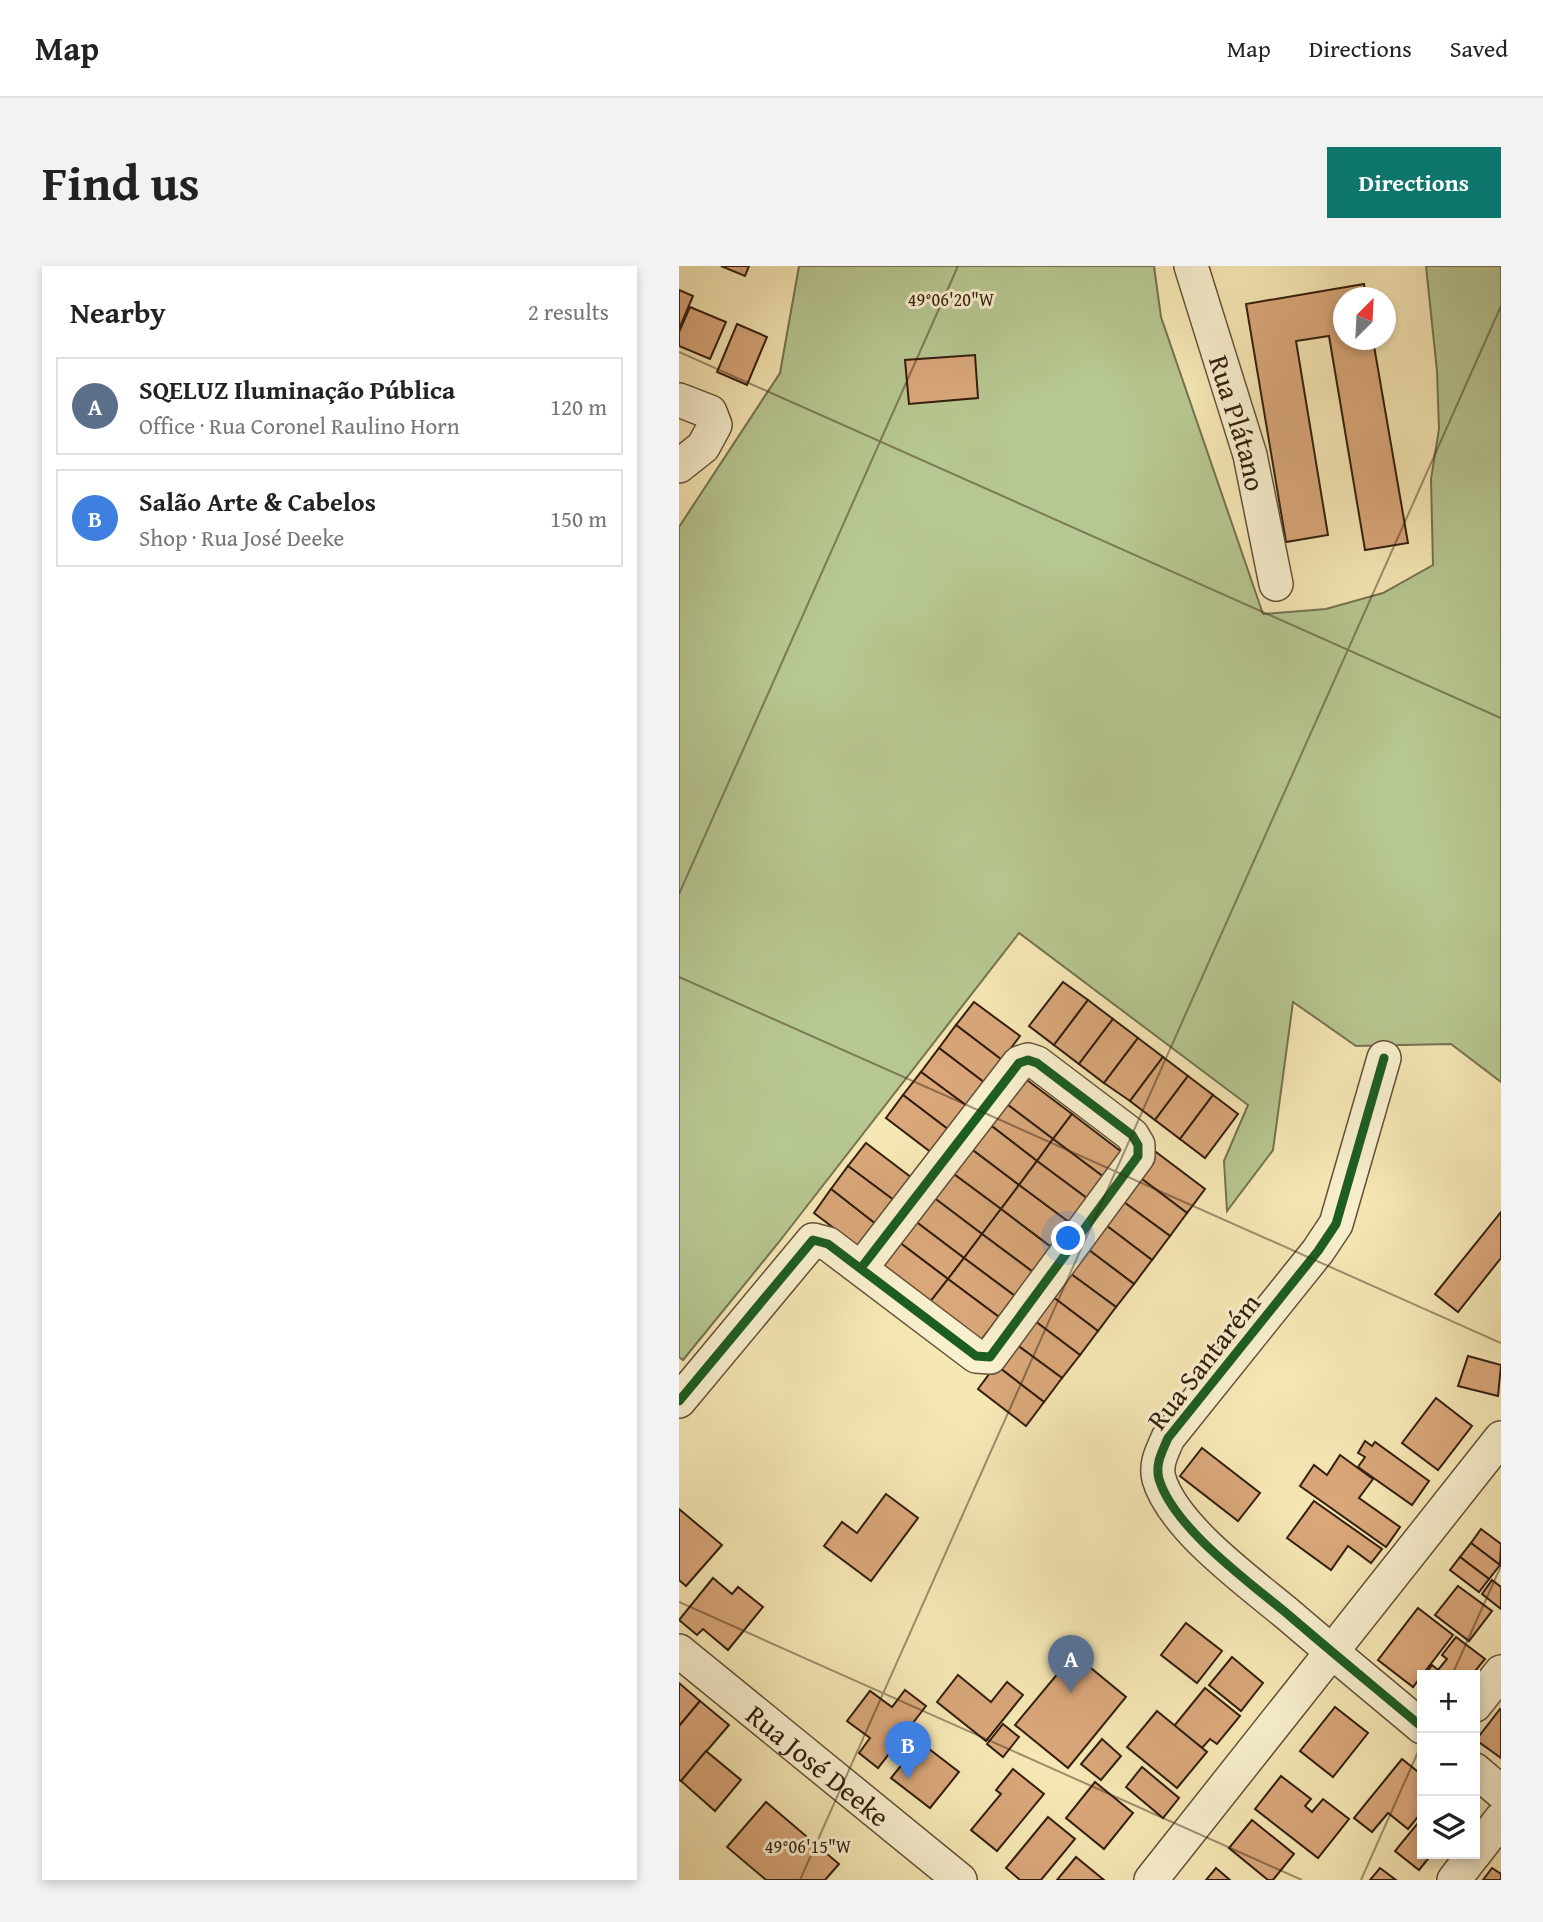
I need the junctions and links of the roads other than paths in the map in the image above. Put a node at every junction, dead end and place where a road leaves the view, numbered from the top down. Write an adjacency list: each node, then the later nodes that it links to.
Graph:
1 (1191, 266): 4 (street, Rua Plátano)
2 (679, 400): 3 (street)
3 (679, 466)
4 (1276, 584)
5 (1384, 1058): 10 (street, Rua Santarém)
6 (861, 1268): 6 (street); 7 (street)
7 (679, 1401)
8 (1501, 1438): 10 (street)
9 (679, 1651): 19 (street, Rua José Deeke)
10 (1333, 1652): 13 (street, Rua Santarém); 20 (street)
11 (1501, 1672): 12 (street)
12 (1480, 1699)
13 (1417, 1723)
14 (1480, 1774): 15 (street)
15 (1501, 1792)
16 (1501, 1819): 17 (street)
17 (1480, 1845)
18 (1470, 1859): 21 (street)
19 (960, 1880)
20 (1151, 1880)
21 (1454, 1880)

